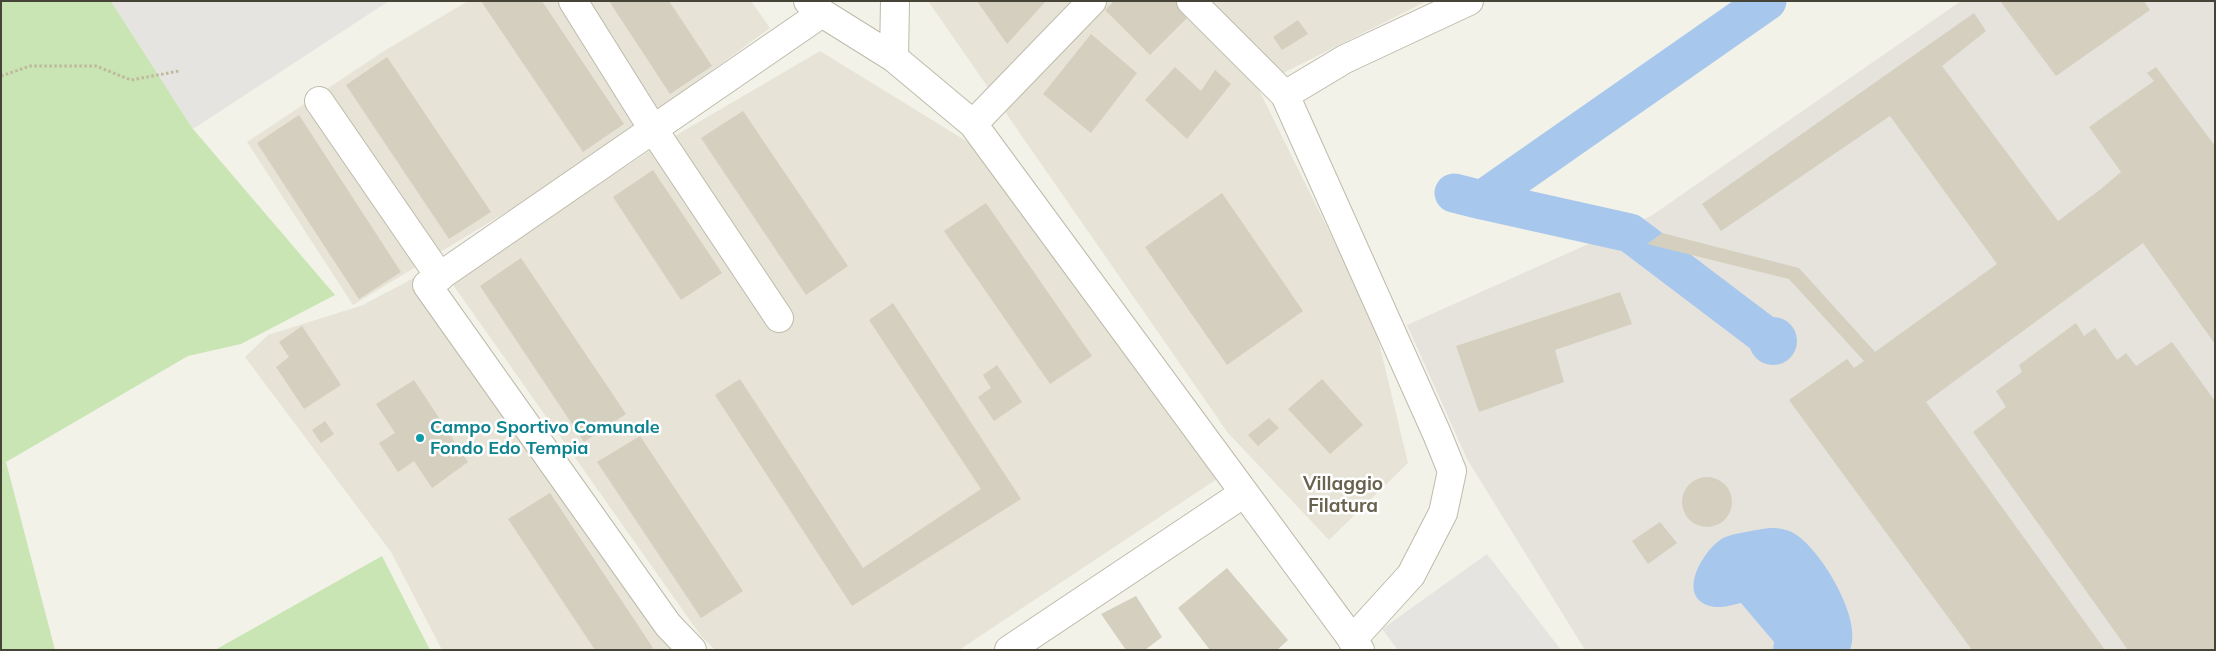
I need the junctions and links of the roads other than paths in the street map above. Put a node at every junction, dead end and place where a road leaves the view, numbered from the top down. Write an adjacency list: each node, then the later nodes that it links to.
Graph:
1 (573, 1): 11 (street)
2 (895, 1): 7 (street)
3 (1092, 1): 10 (street)
4 (1192, 1): 8 (street)
5 (1469, 1): 8 (street)
6 (815, 7): 7 (street); 11 (street)
7 (894, 58): 10 (street)
8 (1285, 95): 15 (street)
9 (319, 101): 12 (street)
10 (973, 124): 14 (street)
11 (653, 129): 12 (street); 13 (street)
12 (440, 277): 16 (street)
13 (779, 318)
14 (1244, 493): 15 (street); 17 (street)
15 (1356, 645)
16 (692, 650)
17 (1009, 650)

